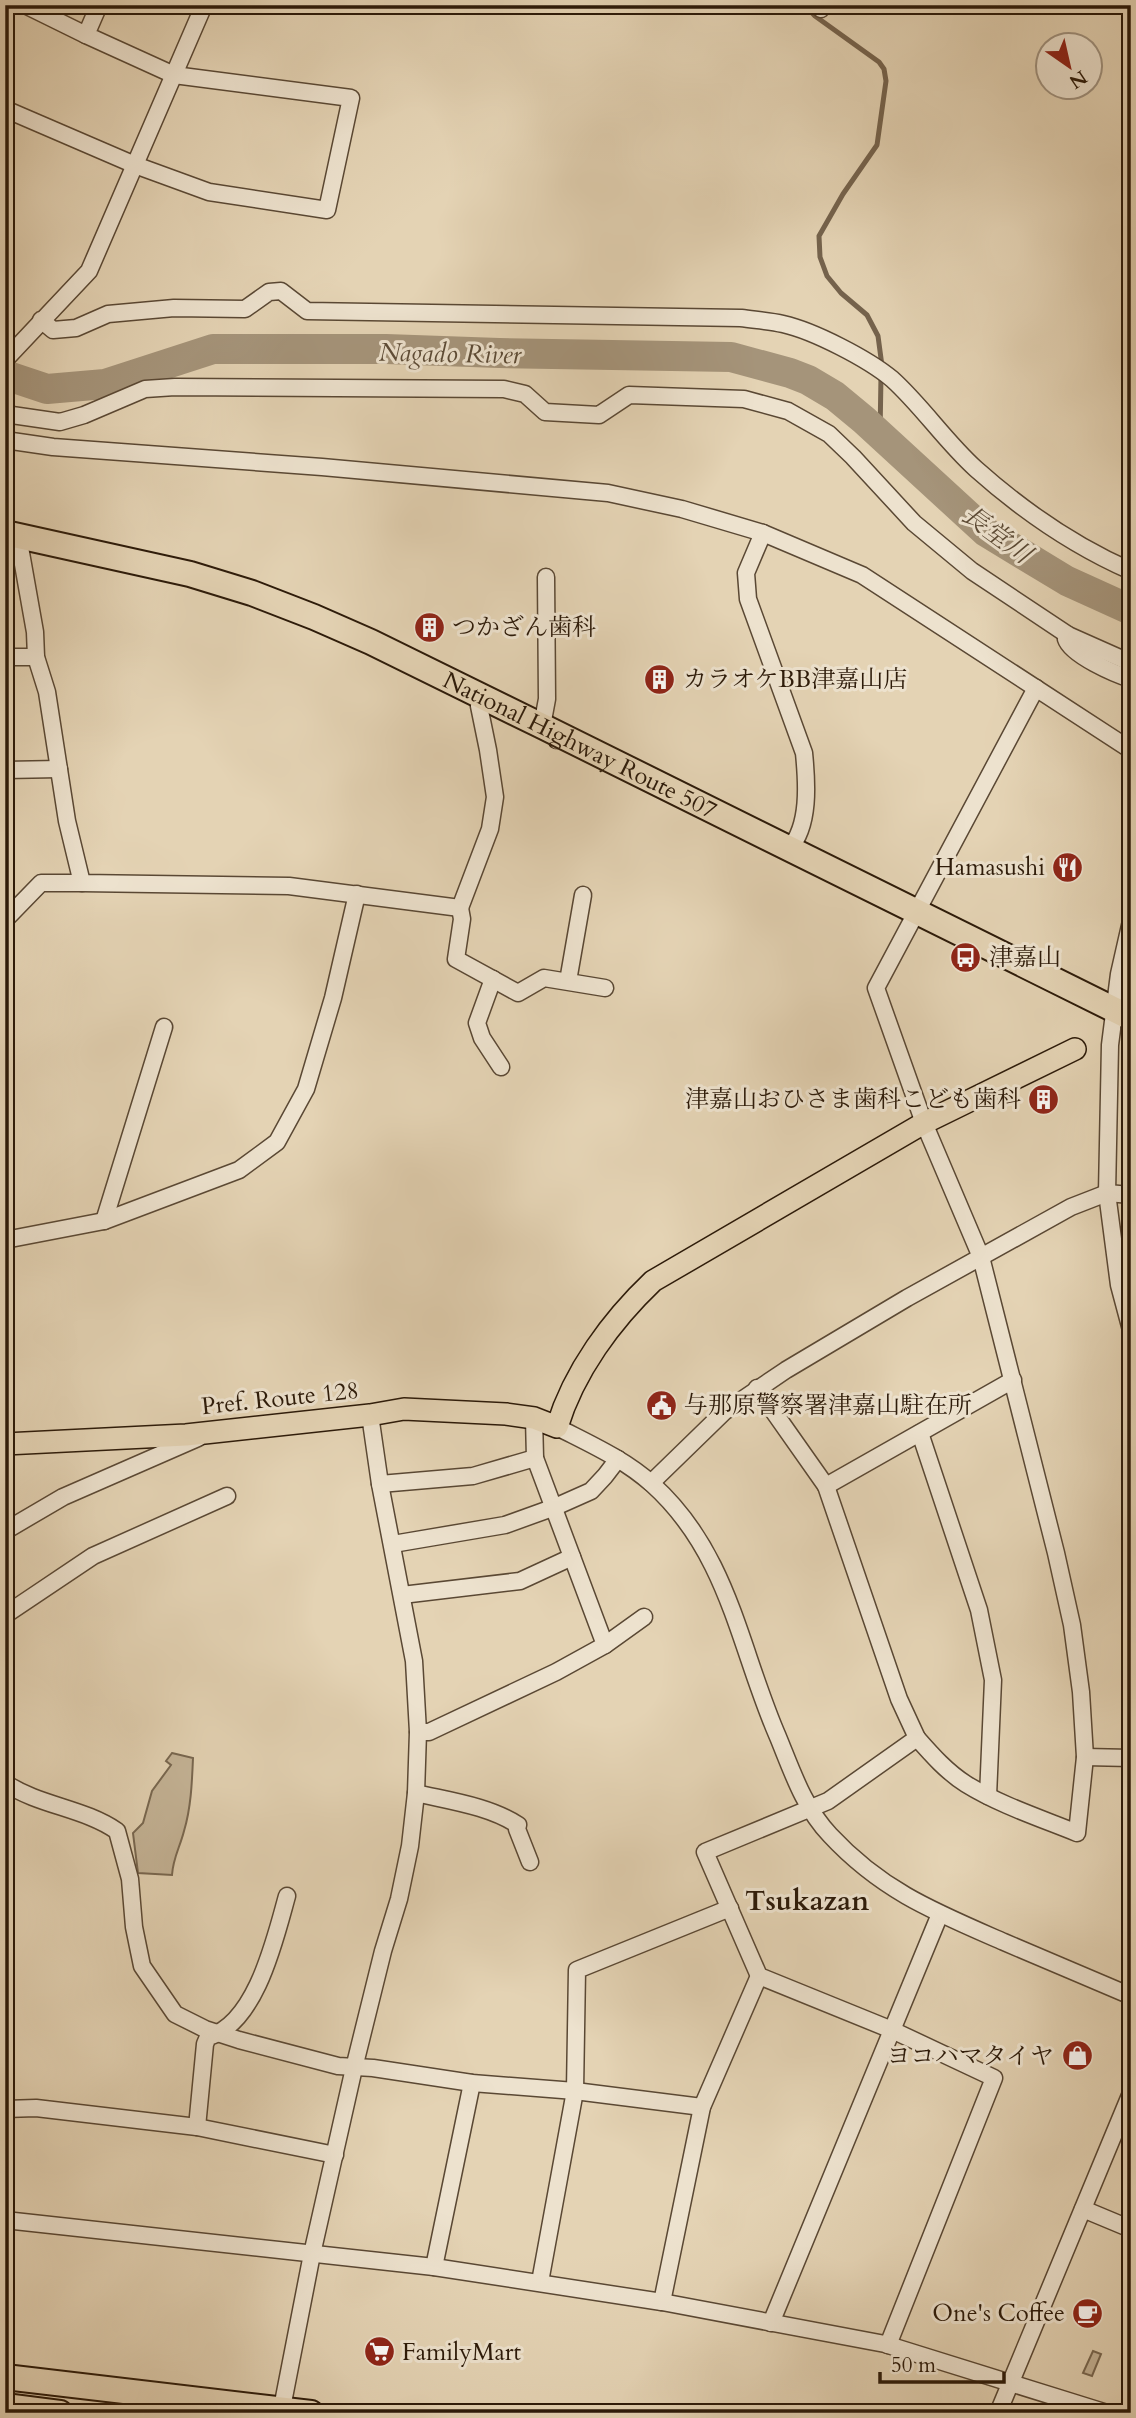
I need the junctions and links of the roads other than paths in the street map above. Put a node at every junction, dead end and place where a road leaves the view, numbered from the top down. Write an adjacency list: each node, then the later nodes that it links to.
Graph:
1 (26, 5): 4 (street)
2 (99, 5): 4 (street)
3 (204, 5): 5 (street)
4 (86, 35): 5 (street)
5 (174, 75): 7 (street); 7 (street)
6 (5, 109): 7 (street)
7 (135, 165): 8 (street)
8 (38, 323): 9 (street); 14 (street)
9 (5, 360)
10 (5, 414): 18 (street)
11 (5, 440): 12 (street)
12 (763, 533): 19 (street); 25 (street)
13 (12, 534): 17 (street); 20 (highway, National Highway Route 507)
14 (1131, 570)
15 (546, 577): 21 (street)
16 (5, 657): 17 (street)
17 (36, 657): 23 (street)
18 (1129, 670)
19 (1036, 688): 22 (street); 30 (street)
20 (483, 697): 21 (highway, National Highway Route 507); 29 (street)
21 (542, 726): 25 (highway, National Highway Route 507)
22 (1131, 750)
23 (59, 769): 24 (street); 26 (street)
24 (5, 770)
25 (789, 849): 30 (highway, National Highway Route 507)
26 (82, 883): 27 (street); 31 (street)
27 (357, 894): 29 (street); 43 (street)
28 (583, 895): 34 (street)
29 (460, 908): 33 (street)
30 (917, 913): 36 (highway, National Highway Route 507); 40 (street)
31 (5, 920)
32 (1131, 921): 36 (street)
33 (493, 979): 34 (street); 39 (street)
34 (568, 981): 35 (street)
35 (605, 988)
36 (1122, 1014): 41 (street)
37 (164, 1027): 43 (street)
38 (1075, 1049): 40 (main road)
39 (501, 1067)
40 (924, 1123): 45 (street); 51 (main road)
41 (1107, 1192): 42 (street); 45 (street); 46 (street)
42 (1131, 1195)
43 (104, 1221): 44 (street)
44 (5, 1240)
45 (981, 1257): 47 (street); 48 (street)
46 (1131, 1330)
47 (1013, 1380): 53 (street); 71 (street)
48 (757, 1388): 57 (street); 59 (street)
49 (370, 1415): 50 (main road, Pref. Route 128); 52 (main road, Pref. Route 128); 58 (street)
50 (534, 1418): 51 (main road, Pref. Route 128); 55 (street)
51 (557, 1427): 56 (street)
52 (209, 1432): 54 (main road, Pref. Route 128); 62 (street)
53 (920, 1433): 59 (street); 75 (street)
54 (5, 1444)
55 (535, 1458): 58 (street); 61 (street)
56 (618, 1458): 57 (street); 61 (street)
57 (651, 1483): 76 (street)
58 (380, 1484): 63 (street)
59 (826, 1486): 70 (street)
60 (227, 1496): 66 (street)
61 (555, 1507): 63 (street); 64 (street)
62 (5, 1531)
63 (393, 1544): 65 (street)
64 (572, 1557): 65 (street); 68 (street)
65 (402, 1595): 69 (street)
66 (5, 1615)
67 (644, 1617): 68 (street)
68 (605, 1645): 69 (street)
69 (418, 1732): 74 (street)
70 (918, 1738): 75 (street); 76 (street)
71 (1085, 1757): 72 (street); 75 (street)
72 (1131, 1758)
73 (5, 1783): 84 (street)
74 (416, 1793): 77 (street); 85 (street)
75 (988, 1796)
76 (809, 1808): 79 (street); 80 (street)
77 (530, 1862)
78 (287, 1896): 84 (street)
79 (730, 1908): 81 (street); 87 (street)
80 (940, 1914): 82 (street); 83 (street)
81 (759, 1976): 83 (street); 89 (street)
82 (1131, 1996)
83 (892, 2030): 100 (street); 101 (street)
84 (219, 2034): 85 (street); 91 (street)
85 (354, 2068): 86 (street); 92 (street)
86 (472, 2083): 87 (street); 97 (street)
87 (575, 2091): 89 (street); 98 (street)
88 (1131, 2093): 93 (street)
89 (702, 2107): 99 (street)
90 (5, 2109): 91 (street)
91 (197, 2127): 92 (street)
92 (335, 2155): 96 (street)
93 (1083, 2209): 95 (street); 103 (street)
94 (5, 2220): 96 (street)
95 (1131, 2230)
96 (312, 2254): 97 (street); 105 (street)
97 (435, 2267): 98 (street)
98 (540, 2282): 99 (street)
99 (662, 2302): 100 (street)
100 (771, 2323): 101 (street)
101 (888, 2345): 103 (street)
102 (5, 2377): 105 (highway)
103 (1012, 2382): 108 (street); 109 (street)
104 (5, 2406): 106 (highway)
105 (281, 2411): 107 (highway)
106 (60, 2413)
107 (311, 2413)
108 (998, 2413)
109 (1107, 2413)

